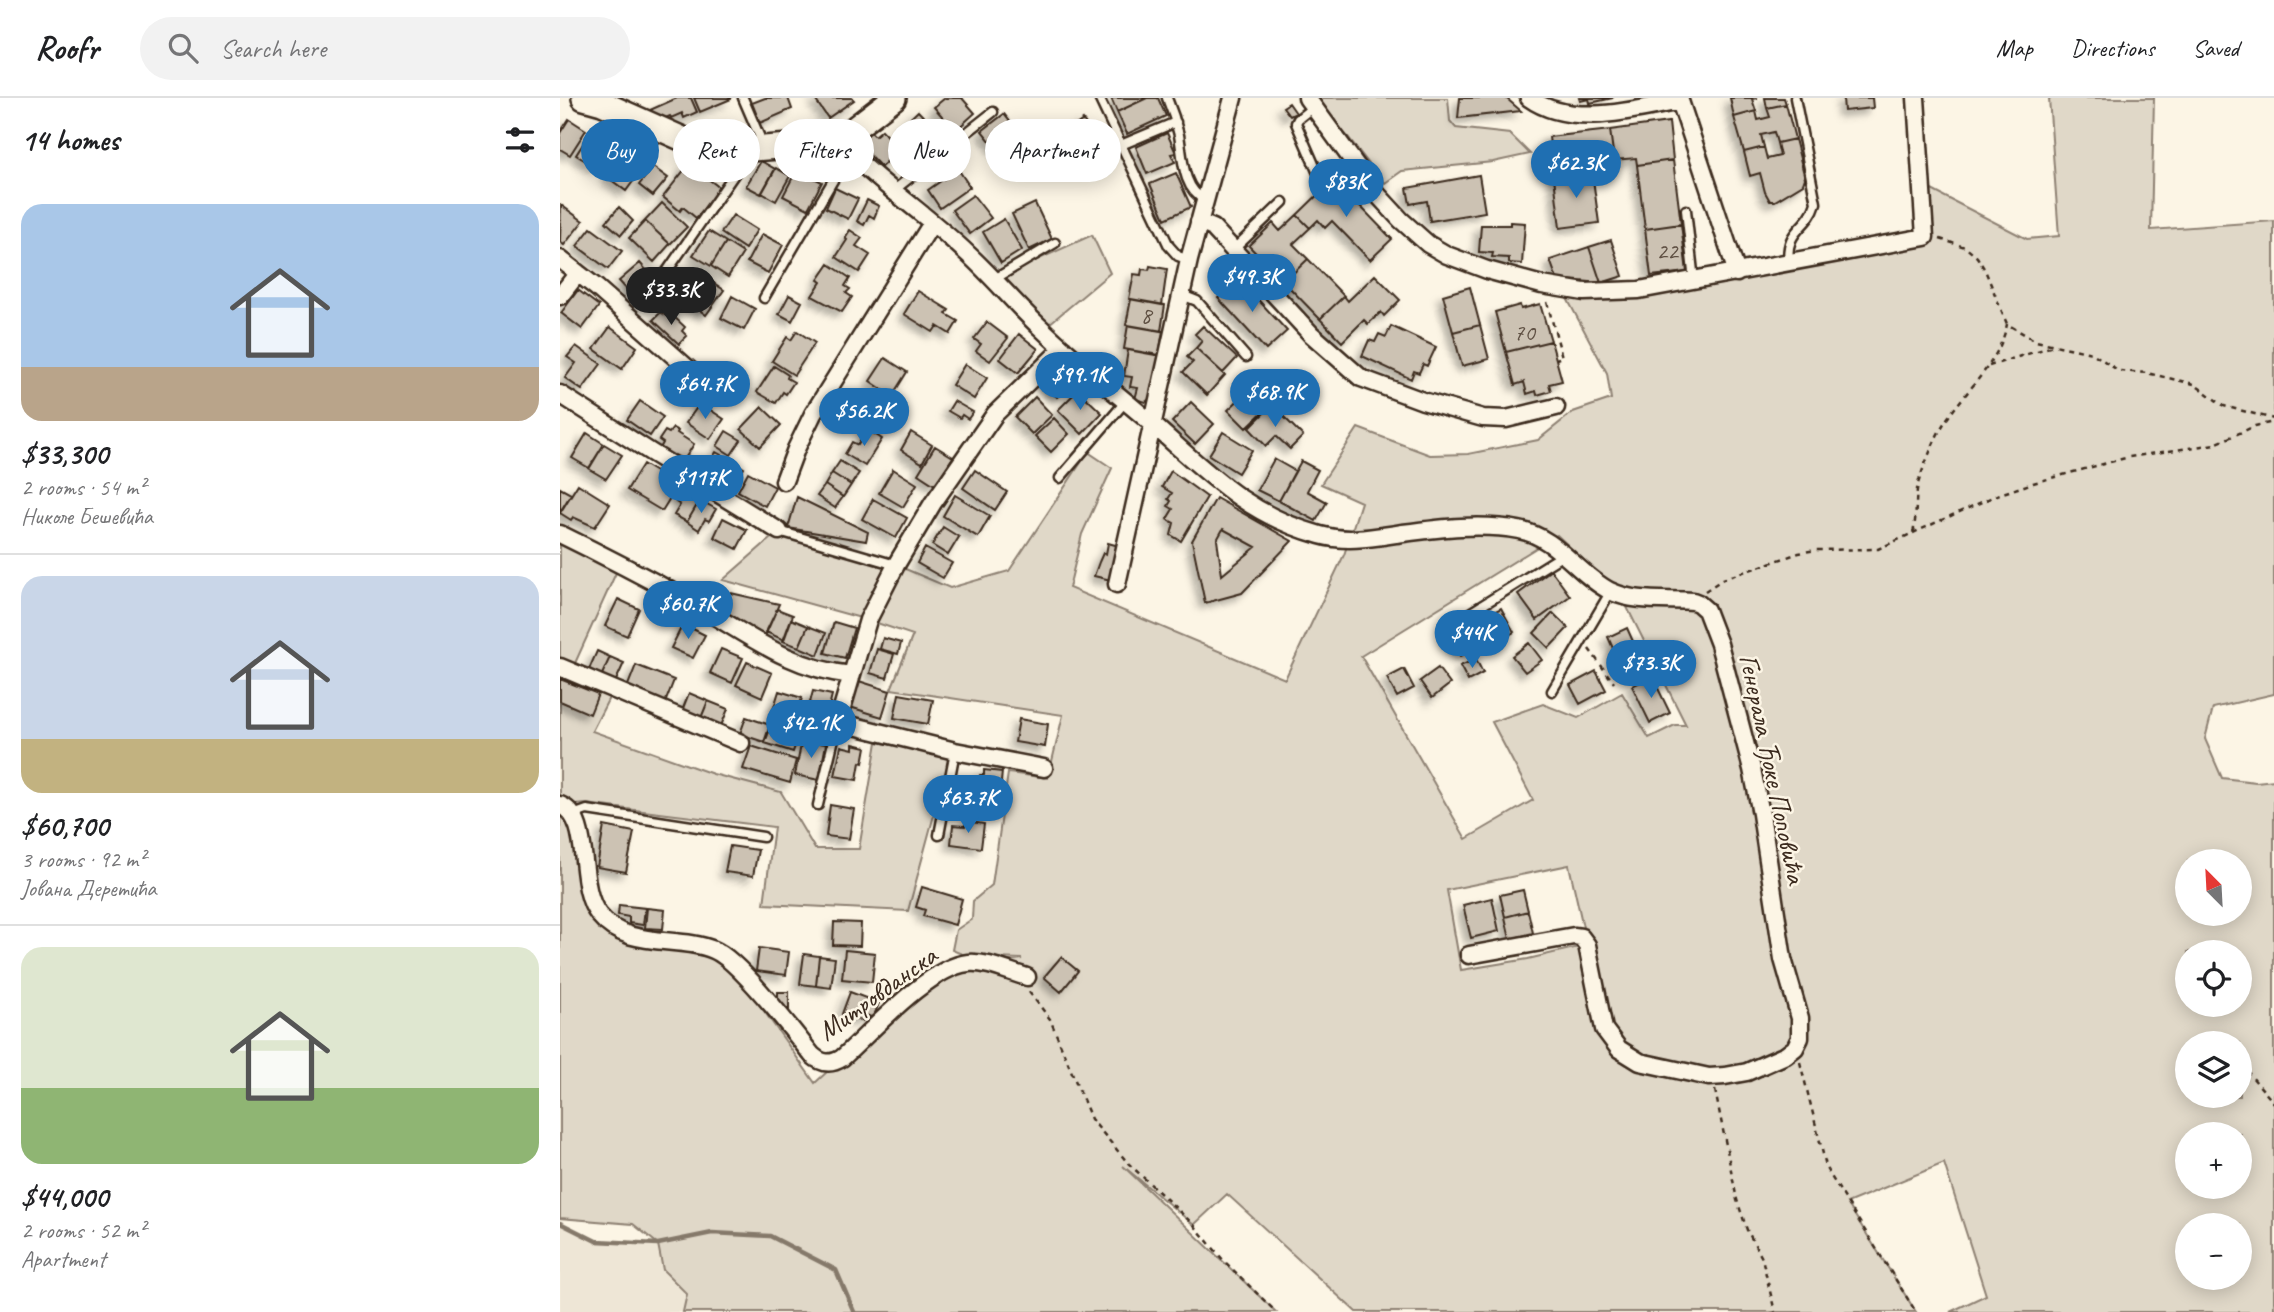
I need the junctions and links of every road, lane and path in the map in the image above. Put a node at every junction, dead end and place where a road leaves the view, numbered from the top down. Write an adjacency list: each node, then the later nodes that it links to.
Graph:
1 (584, 98): 17 (street)
2 (743, 98): 13 (lane)
3 (894, 98): 14 (street)
4 (1099, 98): 15 (lane)
5 (1167, 98): 16 (lane)
6 (1233, 98): 24 (street)
7 (1529, 98): 10 (street)
8 (1795, 98): 34 (lane)
9 (1916, 98): 29 (street)
10 (1679, 100): 36 (street)
11 (1310, 103): 20 (lane); 39 (street)
12 (993, 111): 23 (lane)
13 (749, 119)
14 (872, 119)
15 (1109, 119)
16 (1176, 122): 18 (lane); 24 (lane)
17 (673, 135)
18 (1121, 145): 33 (lane)
19 (874, 174): 23 (street)
20 (1320, 178)
21 (733, 182): 37 (lane)
22 (824, 182): 42 (lane)
23 (893, 191): 28 (street)
24 (1205, 200): 27 (street)
25 (1283, 202): 31 (lane)
26 (1686, 210): 39 (lane)
27 (1199, 222): 31 (street); 33 (street)
28 (932, 223): 38 (street); 59 (street)
29 (1925, 237): 34 (street); 46 (path)
30 (1055, 243): 38 (lane)
31 (1233, 250): 55 (street)
32 (560, 259): 35 (street)
33 (1189, 260): 40 (street)
34 (1789, 264): 36 (street)
35 (578, 273): 41 (street); 52 (street)
36 (1737, 273): 39 (street)
37 (663, 277)
38 (993, 279): 48 (street)
39 (1694, 281)
40 (1182, 295): 49 (lane); 57 (street)
41 (560, 296)
42 (764, 298)
43 (1546, 299): 44 (path)
44 (1551, 321): 45 (path); 50 (path)
45 (1545, 322)
46 (2007, 324): 47 (path); 51 (path)
47 (2056, 345): 51 (path); 56 (path)
48 (1063, 348): 54 (street); 64 (street)
49 (1246, 357)
50 (1556, 359)
51 (1989, 366): 61 (path)
52 (692, 372)
53 (560, 394): 60 (street)
54 (1126, 401): 57 (street); 58 (lane)
55 (1556, 407)
56 (2274, 420): 61 (path)
57 (1154, 426): 63 (street); 65 (street)
58 (1060, 478)
59 (784, 481)
60 (779, 531): 64 (lane)
61 (1913, 533): 67 (path)
62 (560, 534): 71 (street)
63 (1563, 555): 66 (street); 68 (lane)
64 (896, 565): 71 (street)
65 (1117, 584)
66 (1611, 592): 67 (street); 69 (lane)
67 (1699, 603): 84 (street, Генерала Ђоке Поповића)
68 (1444, 629)
69 (1583, 640): 72 (path); 73 (lane)
70 (560, 667): 75 (street)
71 (852, 675): 74 (street)
72 (1614, 683)
73 (1552, 691)
74 (838, 722): 76 (street); 78 (lane)
75 (741, 743)
76 (955, 751): 77 (street); 80 (lane)
77 (1044, 768)
78 (818, 805)
79 (567, 810): 81 (lane); 83 (street, Митровданска)
80 (939, 835)
81 (763, 837)
82 (1469, 955): 85 (street)
83 (1027, 977): 88 (path)
84 (1800, 1038): 85 (street); 90 (path)
85 (1709, 1077): 89 (path)
86 (2252, 1077): 87 (path)
87 (2274, 1103)
88 (1276, 1312)
89 (1775, 1312)
90 (1916, 1312)

